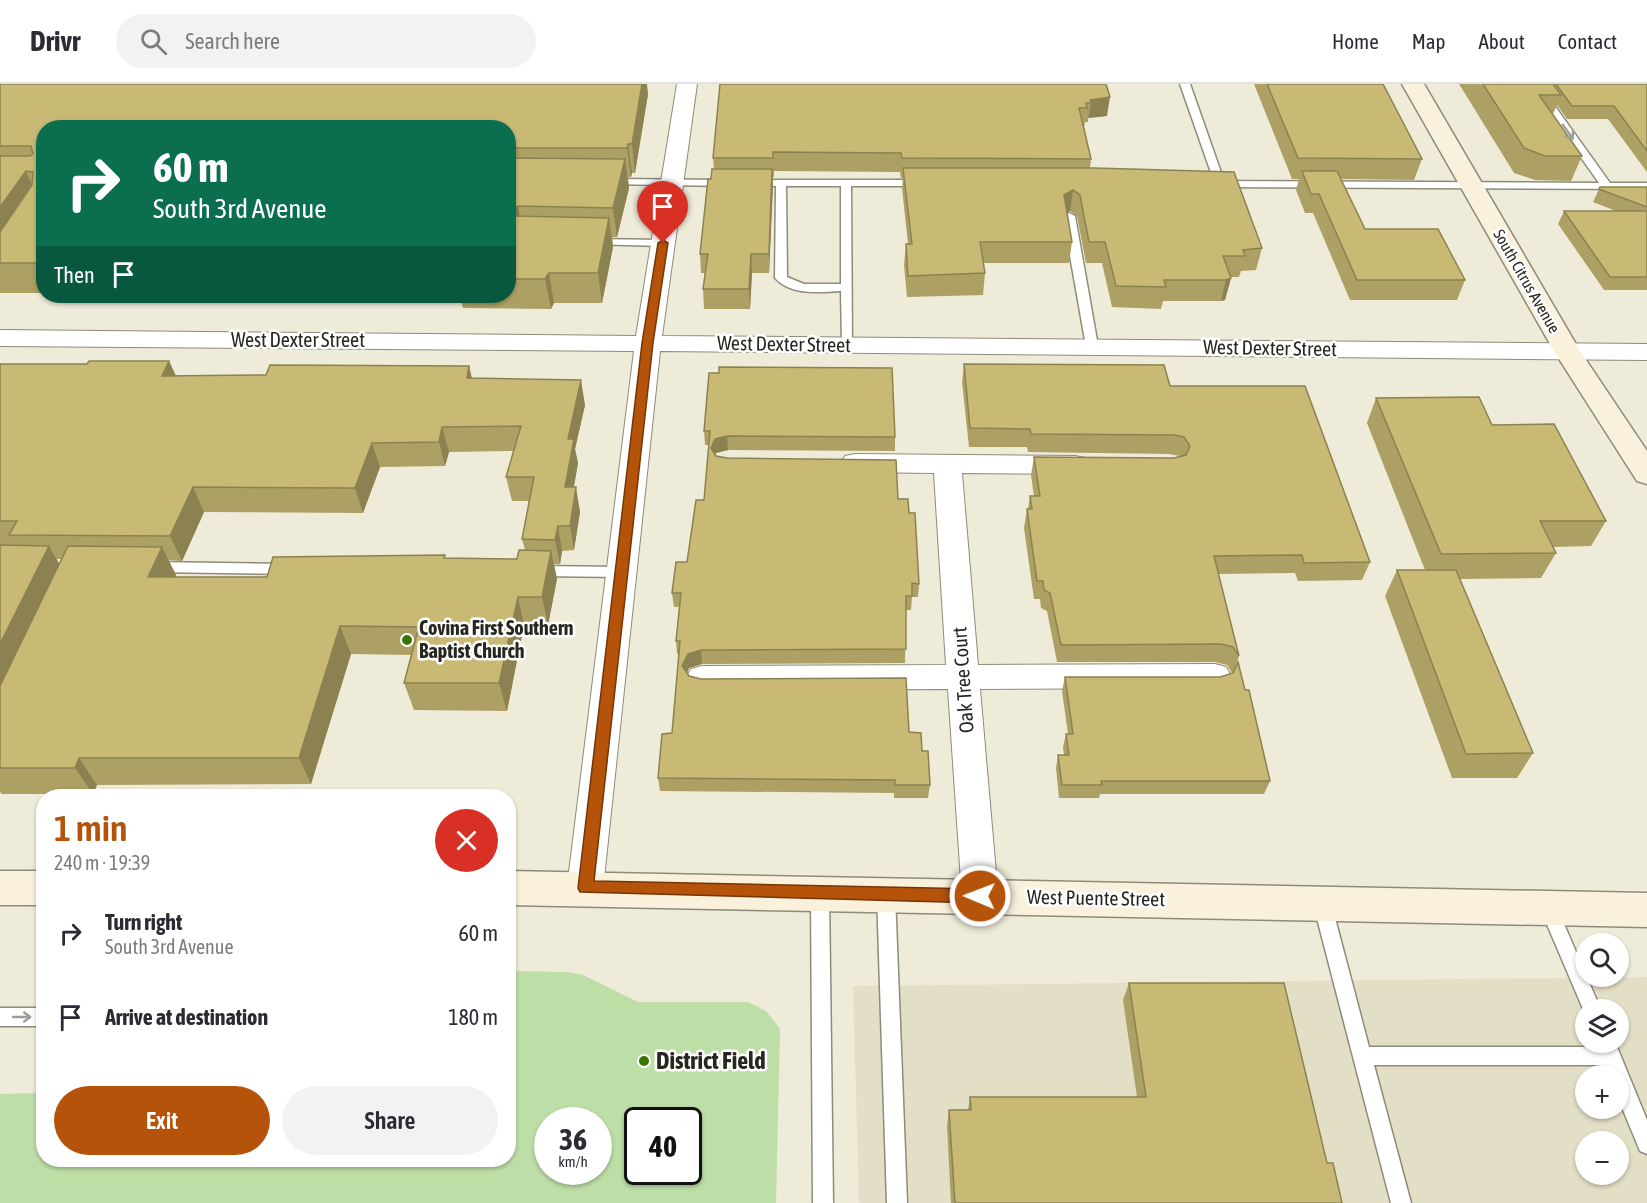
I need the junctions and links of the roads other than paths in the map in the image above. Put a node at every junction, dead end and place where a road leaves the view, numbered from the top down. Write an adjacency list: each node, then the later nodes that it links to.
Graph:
1 (687, 84): 6 (street)
2 (1185, 84): 10 (lane)
3 (1413, 84): 10 (street, South Citrus Avenue)
4 (1534, 84): 11 (lane, one-way to 11)
5 (602, 182): 6 (lane)
6 (672, 182): 7 (lane); 15 (street)
7 (781, 183): 8 (lane); 16 (lane)
8 (846, 183): 9 (lane); 16 (lane)
9 (928, 183)
10 (1472, 186): 11 (lane); 21 (street, South Citrus Avenue)
11 (1607, 186): 12 (lane)
12 (1647, 186)
13 (1068, 216): 20 (lane)
14 (582, 242): 15 (lane)
15 (663, 243): 18 (street)
16 (847, 287): 19 (lane)
17 (0, 338): 18 (street, West Dexter Street)
18 (648, 343): 19 (street, West Dexter Street); 30 (street)
19 (848, 345): 20 (street, West Dexter Street)
20 (1092, 346): 21 (street, West Dexter Street)
21 (1567, 351): 22 (street, West Dexter Street); 26 (street, South Citrus Avenue)
22 (1647, 352)
23 (831, 462): 24 (street)
24 (947, 464): 25 (street); 32 (street, Oak Tree Court)
25 (1099, 465)
26 (1647, 474)
27 (138, 567): 28 (lane)
28 (303, 569)
29 (527, 571): 30 (lane)
30 (622, 572): 37 (street)
31 (1215, 676): 32 (street)
32 (963, 677): 33 (street); 40 (street, Oak Tree Court)
33 (702, 678)
34 (0, 888): 35 (street)
35 (36, 888)
36 (516, 888): 37 (street, West Puente Street)
37 (585, 888): 38 (street, West Puente Street)
38 (820, 892): 39 (street, West Puente Street); 51 (lane)
39 (886, 894): 40 (street, West Puente Street); 52 (lane)
40 (980, 896): 41 (street, West Puente Street)
41 (1322, 903): 42 (street, West Puente Street); 49 (lane)
42 (1549, 908): 43 (street, West Puente Street); 44 (lane)
43 (1647, 910)
44 (1587, 999)
45 (0, 1017): 46 (lane, one-way to 46)
46 (36, 1017)
47 (1575, 1050): 49 (lane)
48 (1610, 1053): 50 (lane)
49 (1362, 1056): 53 (lane)
50 (1647, 1144)
51 (822, 1203)
52 (897, 1203)
53 (1401, 1203)

